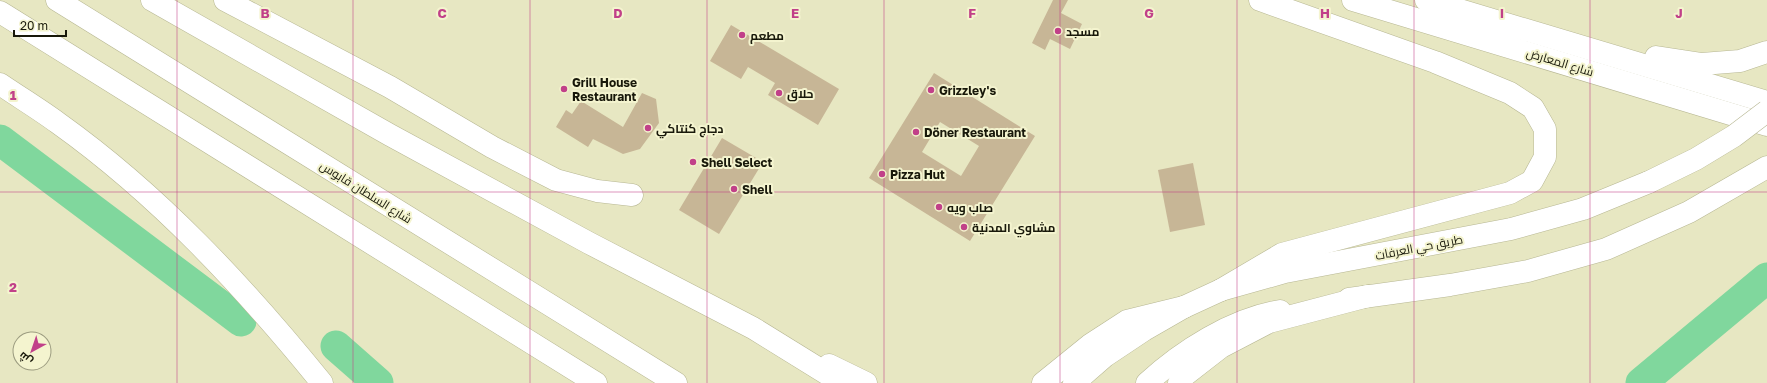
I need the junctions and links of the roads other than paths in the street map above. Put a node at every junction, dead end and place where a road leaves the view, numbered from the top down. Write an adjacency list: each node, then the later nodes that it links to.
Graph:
1 (57, 0): 22 (main road, شارع السلطان قابوس)
2 (152, 0): 19 (main road)
3 (224, 0): 15 (main road)
4 (1260, 0): 16 (main road)
5 (1353, 0): 13 (main road, شارع المعارض)
6 (1426, 0): 8 (main road, شارع المعارض)
7 (0, 12): 21 (main road)
8 (1574, 44): 9 (main road); 11 (main road, شارع المعارض)
9 (1767, 52)
10 (0, 84): 20 (main road)
11 (1767, 102)
12 (1767, 111): 16 (main road, طريق حي العرفات, bridge)
13 (1767, 125)
14 (1767, 167): 17 (main road)
15 (632, 194)
16 (1221, 290): 18 (main road, طريق حي العرفات)
17 (1368, 296): 27 (main road); 28 (main road)
18 (1184, 307): 25 (main road); 26 (main road, طريق حي العرفات)
19 (753, 328): 23 (main road); 24 (main road)
20 (322, 383)
21 (596, 383)
22 (676, 383)
23 (842, 383)
24 (866, 383)
25 (1043, 383)
26 (1074, 383)
27 (1147, 383)
28 (1179, 383)

